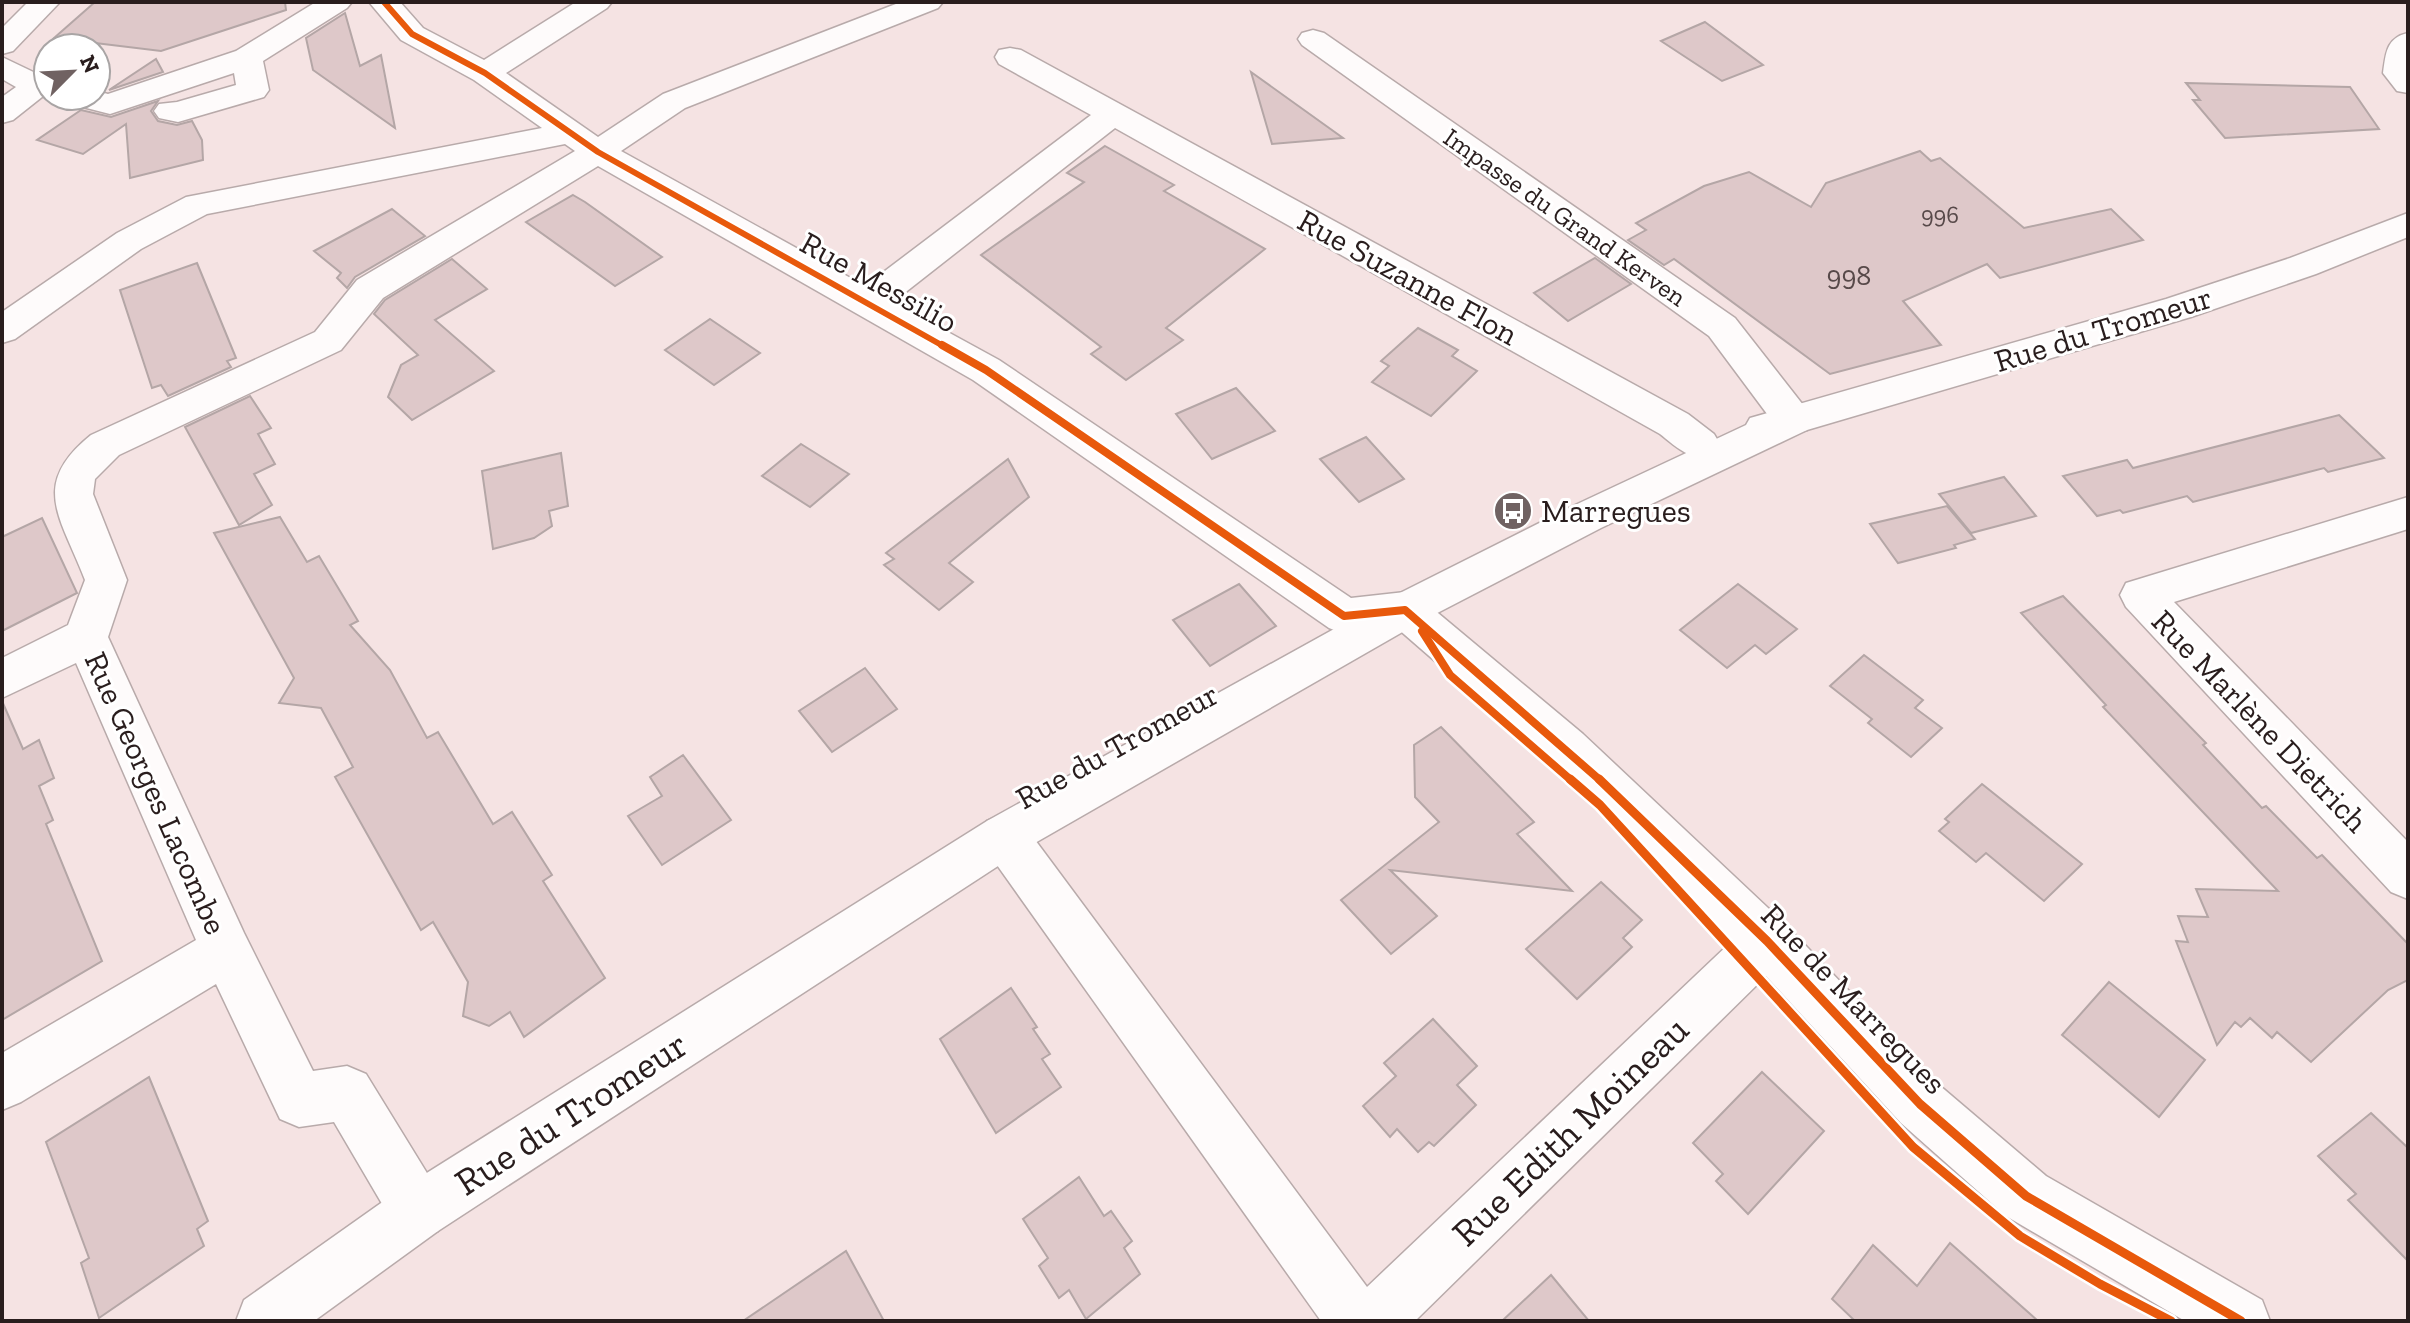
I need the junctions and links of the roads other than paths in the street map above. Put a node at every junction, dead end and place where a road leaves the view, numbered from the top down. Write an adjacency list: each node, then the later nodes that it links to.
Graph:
1 (45, 2): 8 (street)
2 (337, 2): 15 (street)
3 (384, 2): 11 (street, Rue Messilio)
4 (597, 2): 11 (street)
5 (928, 2): 18 (street, Rue Georges Lacombe)
6 (1313, 39): 22 (street, Impasse du Grand Kerven)
7 (2408, 42): 13 (street)
8 (2, 45)
9 (1010, 57): 17 (street, Rue Suzanne Flon)
10 (2, 66): 12 (street)
11 (485, 73): 18 (street, Rue Messilio)
12 (32, 82)
13 (2408, 84)
14 (32, 95): 16 (street)
15 (112, 104)
16 (2, 113)
17 (1113, 114): 20 (street); 23 (street, Rue Suzanne Flon)
18 (584, 142): 20 (street, Rue Messilio); 21 (street); 27 (street, Rue Georges Lacombe)
19 (2408, 224): 22 (street, Rue du Tromeur)
20 (867, 303): 26 (street, Rue Messilio)
21 (2, 330)
22 (1793, 420): 23 (street, Rue du Tromeur); 25 (street, Rue du Tromeur)
23 (1700, 444): 26 (street, Rue du Tromeur)
24 (2408, 513): 30 (street, Rue Marlène Dietrich)
25 (1405, 610): 26 (street); 29 (street, Rue du Tromeur); 31 (street, Rue de Marregues)
26 (1344, 616): 29 (street, Rue du Tromeur)
27 (86, 637): 28 (street, Rue Georges Lacombe); 32 (street, Rue Georges Lacombe)
28 (2, 679)
29 (1004, 836): 34 (street, Rue du Tromeur); 36 (street)
30 (2408, 876)
31 (1767, 941): 37 (street, Rue Edith Moineau); 38 (street, Rue de Marregues)
32 (226, 950): 33 (street, Rue Georges Lacombe); 34 (street, Rue Georges Lacombe)
33 (2, 1083)
34 (418, 1211): 35 (street, Rue du Tromeur)
35 (265, 1321)
36 (1356, 1321)
37 (1373, 1321)
38 (2241, 1321)

